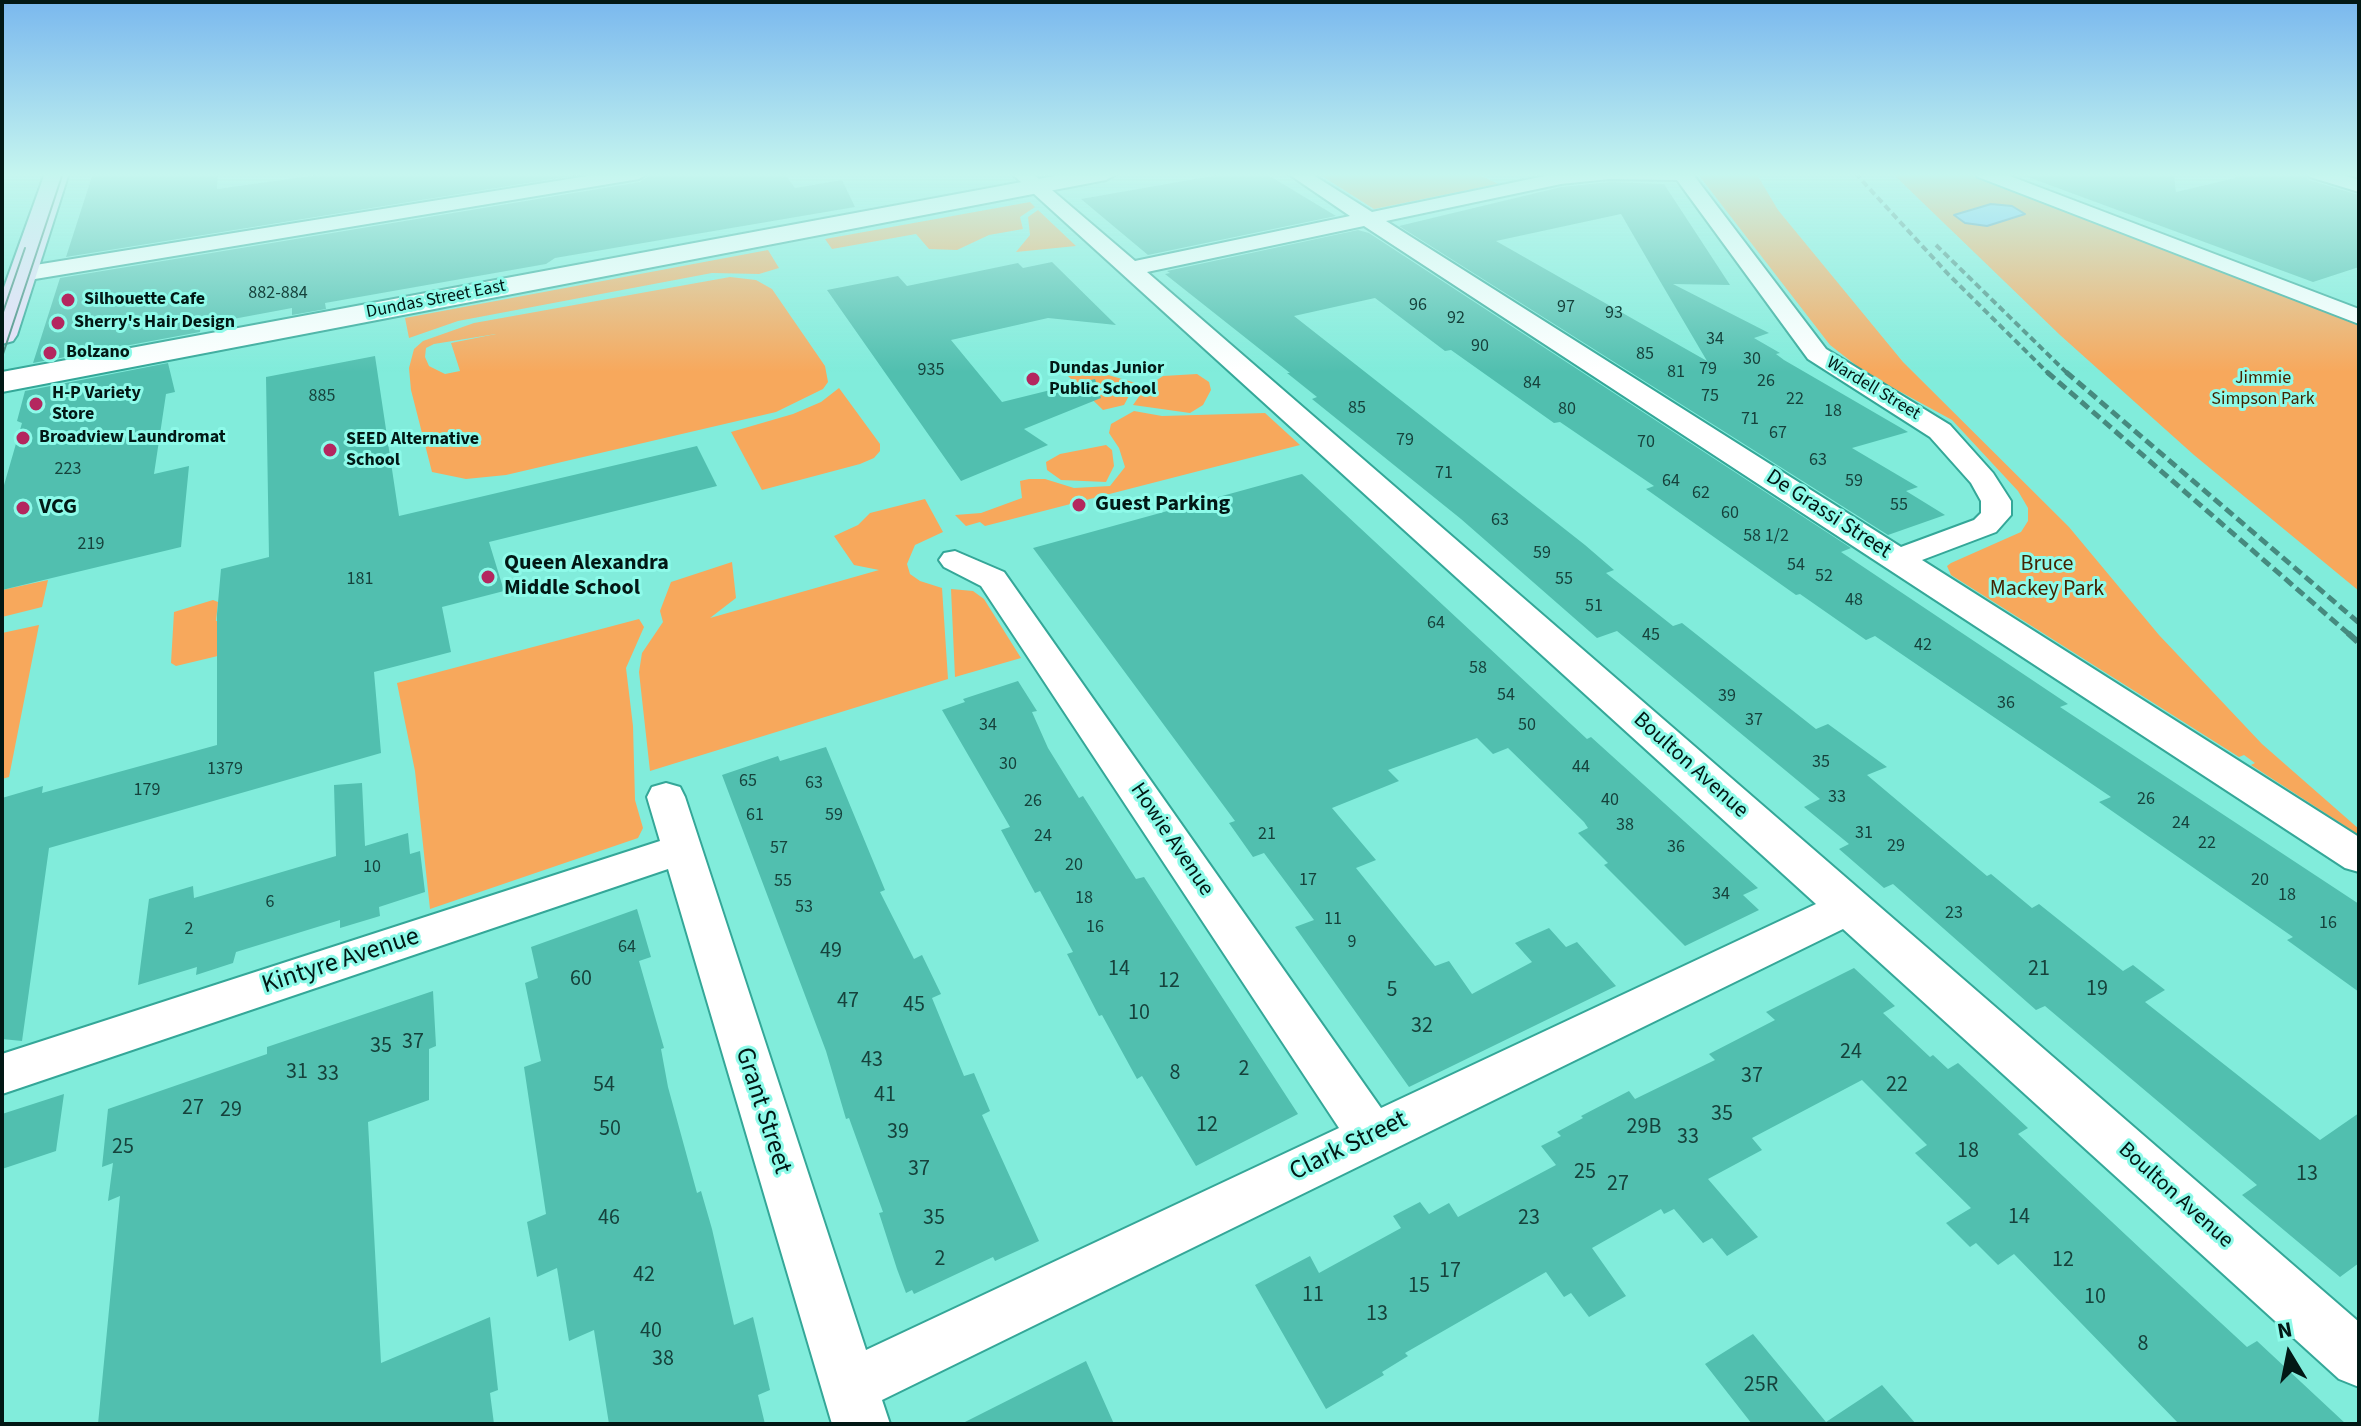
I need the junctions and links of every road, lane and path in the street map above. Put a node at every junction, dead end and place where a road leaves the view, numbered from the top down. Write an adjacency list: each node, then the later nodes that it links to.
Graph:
1 (35, 240): 10 (main road)
2 (233, 240): 10 (street)
3 (722, 240): 13 (street, Dundas Street East)
4 (1097, 240): 9 (street, Boulton Avenue)
5 (1271, 240): 9 (street)
6 (1401, 240): 14 (street, De Grassi Street)
7 (1732, 240): 14 (street, Wardell Street)
8 (2158, 240): 11 (street)
9 (1130, 269): 19 (street, Boulton Avenue)
10 (23, 274): 12 (main road)
11 (2359, 317)
12 (2, 335)
13 (2, 382)
14 (1897, 559): 18 (street, De Grassi Street)
15 (955, 560): 21 (street, Howie Avenue)
16 (666, 797): 17 (street, Grant Street)
17 (680, 850): 20 (street, Kintyre Avenue); 23 (street, Grant Street)
18 (2359, 857)
19 (1849, 907): 21 (street, Clark Street); 22 (street, Boulton Avenue)
20 (2, 1074)
21 (1372, 1136): 23 (street, Clark Street)
22 (2359, 1359)
23 (855, 1406)

